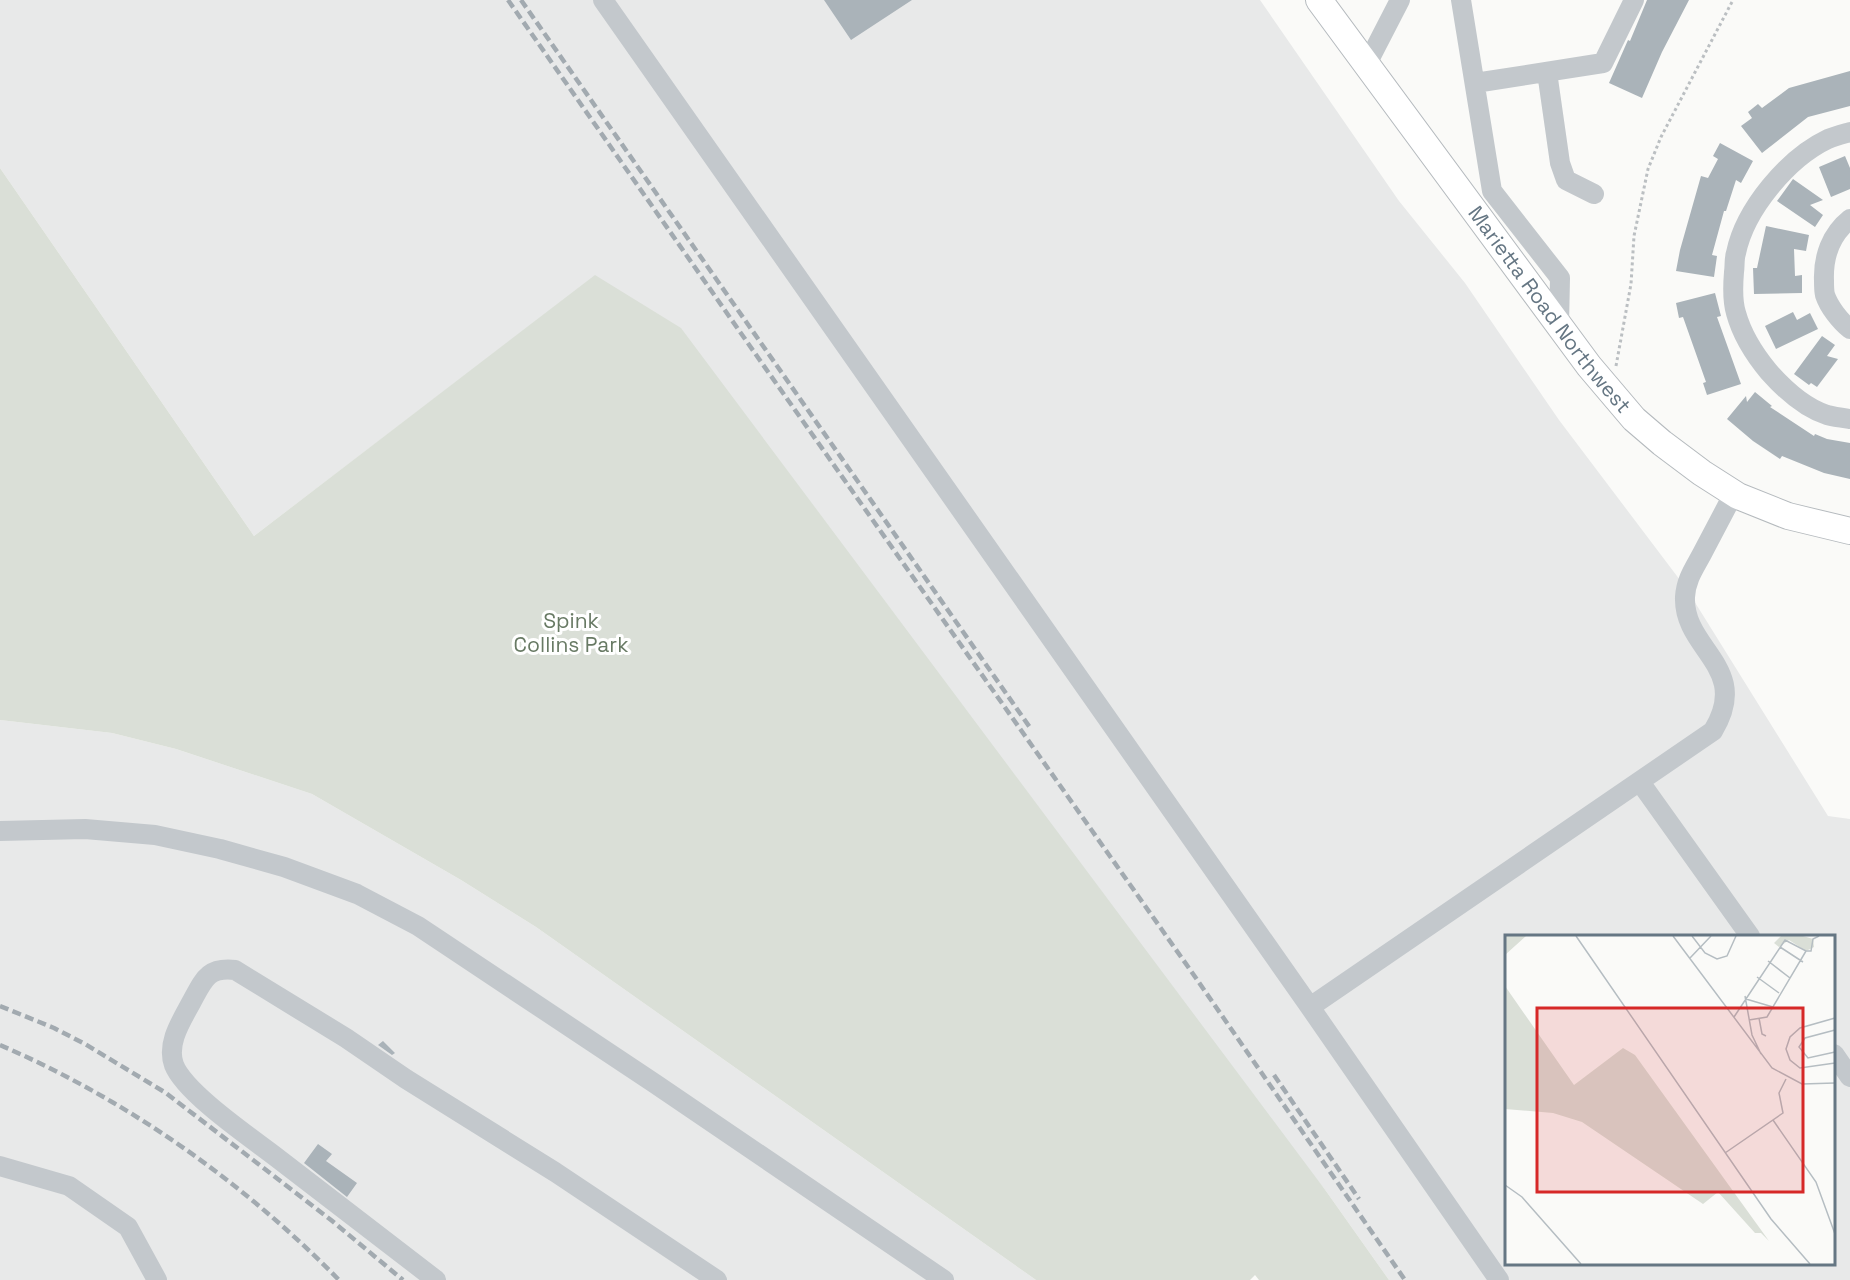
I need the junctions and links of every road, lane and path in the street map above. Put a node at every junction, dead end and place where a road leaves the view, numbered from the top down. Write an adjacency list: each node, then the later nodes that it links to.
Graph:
1 (603, 0): 22 (street)
2 (1319, 0): 7 (main road, Marietta Road Northwest)
3 (1400, 0): 7 (street)
4 (1461, 0): 9 (street)
5 (1634, 0): 8 (street)
6 (1733, 0): 15 (path)
7 (1367, 64): 13 (main road, Marietta Road Northwest)
8 (1547, 72): 9 (street); 11 (street)
9 (1475, 83): 13 (street)
10 (1850, 132): 16 (street)
11 (1594, 194)
12 (1850, 219): 14 (street)
13 (1559, 326): 15 (main road, Marietta Road Northwest)
14 (1850, 329)
15 (1617, 398): 17 (main road, Marietta Road Northwest)
16 (1850, 419)
17 (1734, 493): 18 (main road, Marietta Road Northwest); 19 (street)
18 (1850, 531)
19 (1640, 782): 21 (street); 22 (street)
20 (0, 831): 29 (street)
21 (1749, 935)
22 (1310, 1007): 30 (street)
23 (1835, 1057): 24 (street)
24 (1850, 1077)
25 (0, 1166): 26 (street)
26 (157, 1280)
27 (435, 1280): 28 (street)
28 (717, 1280)
29 (944, 1280)
30 (1499, 1280)

